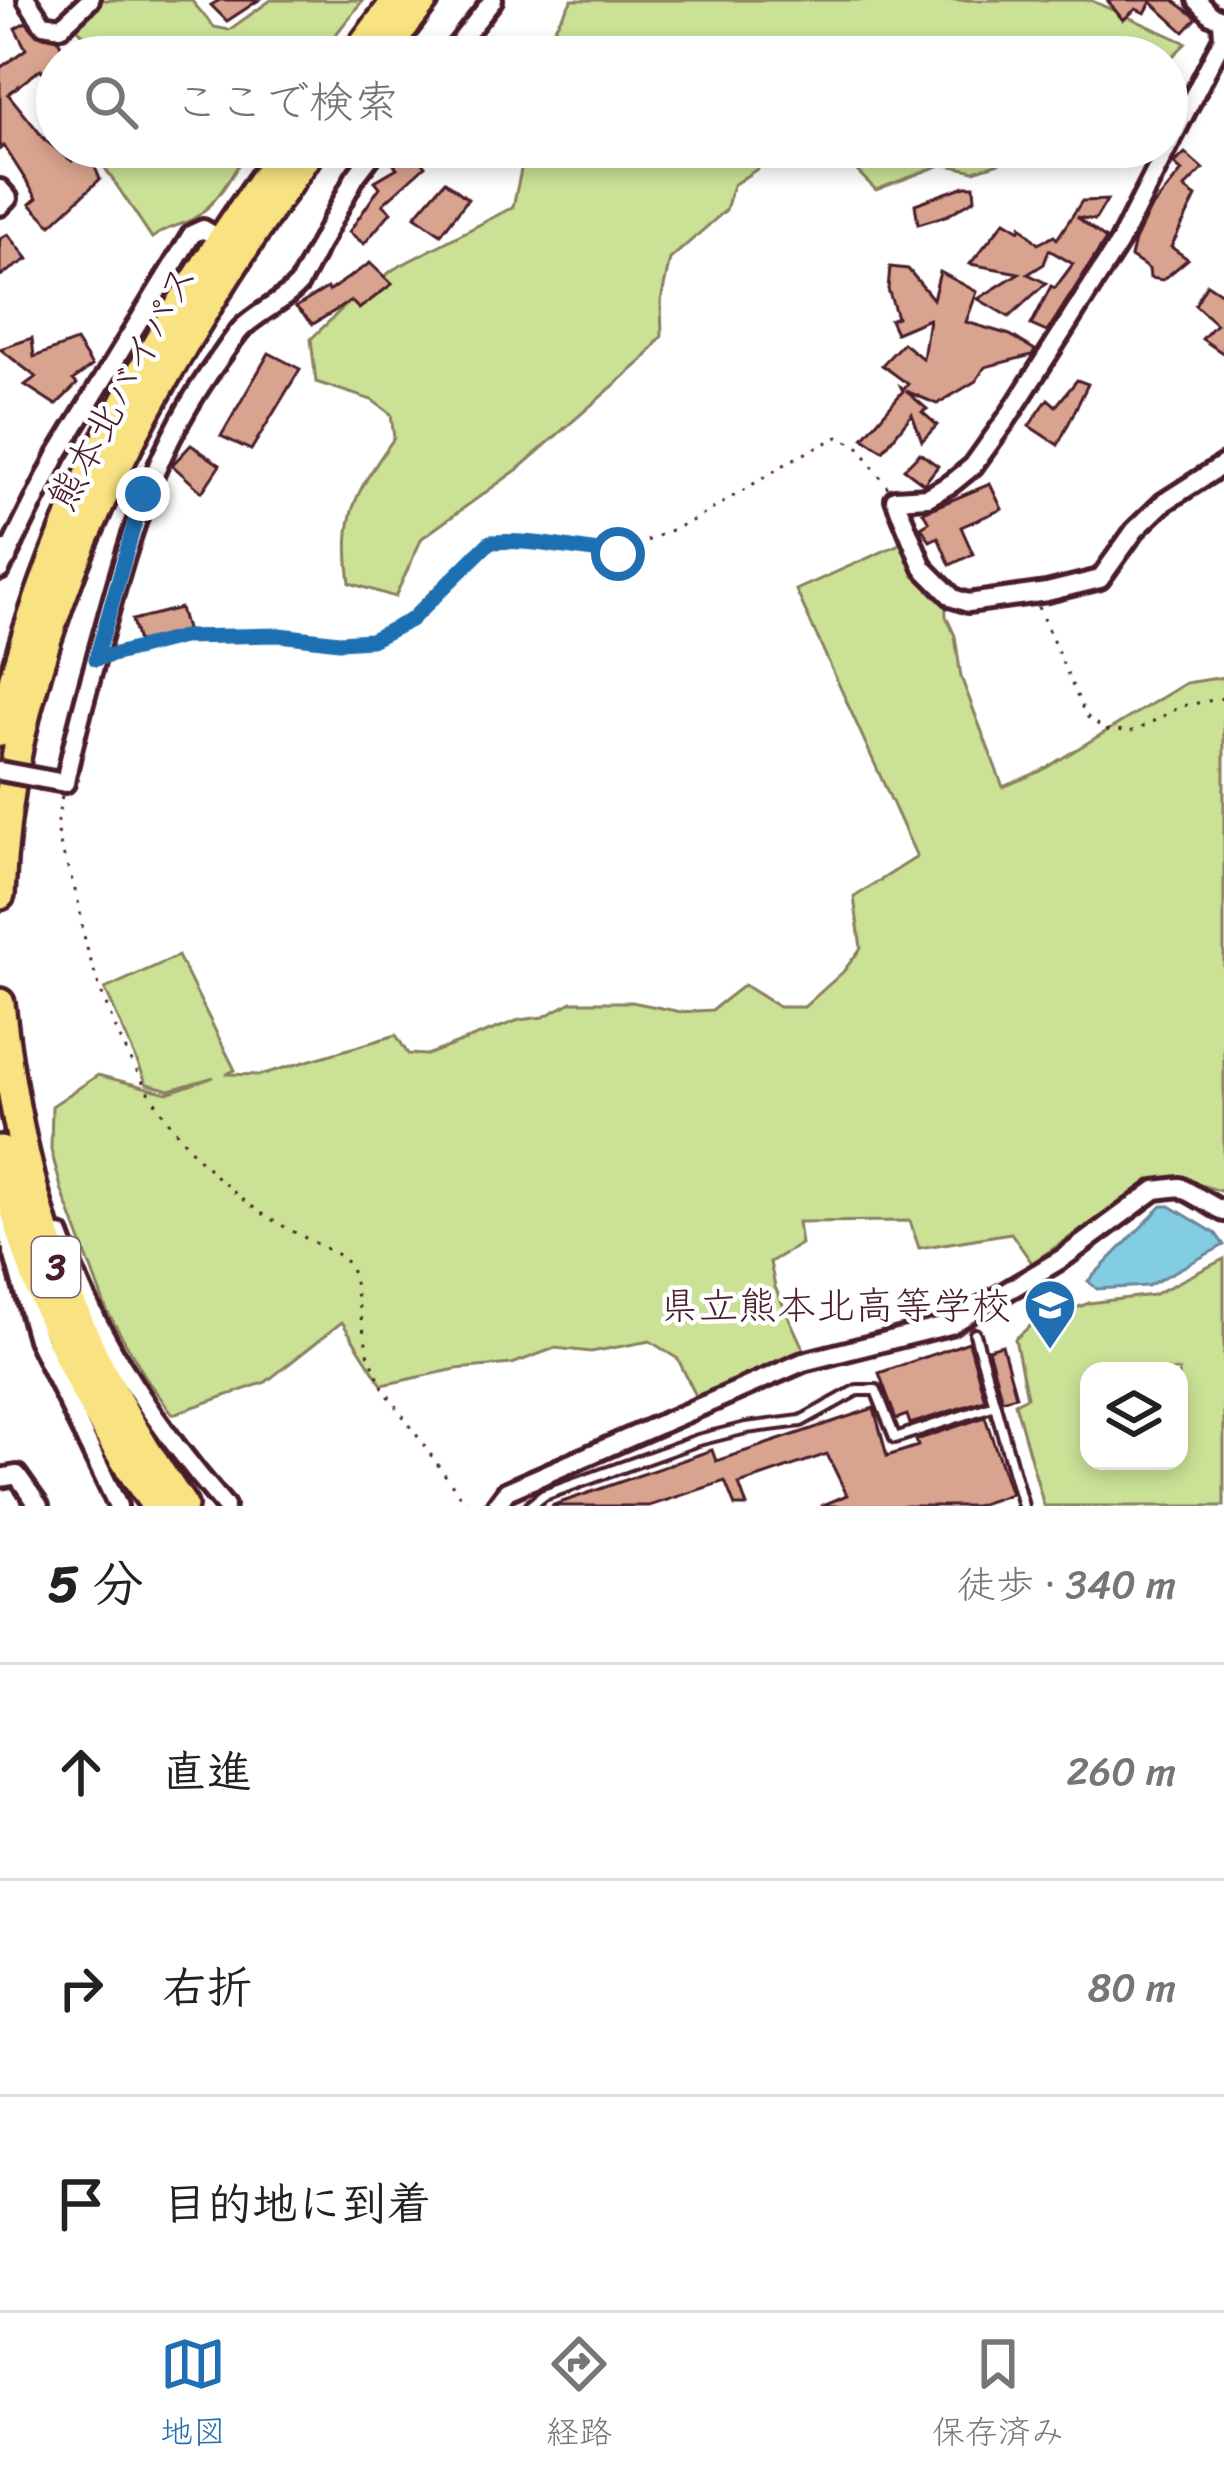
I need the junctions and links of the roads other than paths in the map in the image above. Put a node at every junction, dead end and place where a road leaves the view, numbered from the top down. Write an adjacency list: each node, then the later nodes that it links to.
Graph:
1 (27, 0): 2 (street)
2 (90, 0)
3 (397, 0): 8 (highway)
4 (424, 0): 9 (highway)
5 (493, 0): 10 (street)
6 (1197, 0): 7 (street)
7 (1223, 20): 11 (street)
8 (370, 36)
9 (396, 36)
10 (465, 36)
11 (1188, 107)
12 (273, 168): 18 (highway, 熊本北バイパス)
13 (300, 168): 19 (highway, 熊本北バイパス)
14 (362, 168): 20 (street)
15 (1157, 168): 21 (street)
16 (0, 189): 17 (street)
17 (0, 206)
18 (223, 241): 22 (street); 23 (highway, 熊本北バイパス)
19 (157, 388): 20 (street); 25 (highway, 熊本北バイパス)
20 (186, 404): 24 (street, bridge)
21 (1224, 464)
22 (2, 559)
23 (0, 733)
24 (0, 771)
25 (0, 895)
26 (0, 1002): 38 (highway, 3); 39 (street)
27 (0, 1150): 37 (highway, 3)
28 (0, 1204): 36 (street)
29 (1224, 1212): 33 (street)
30 (975, 1334): 31 (lane)
31 (995, 1405): 33 (lane); 34 (lane)
32 (0, 1478): 35 (street)
33 (541, 1486): 40 (street); 41 (lane)
34 (1021, 1505)
35 (39, 1506)
36 (118, 1506)
37 (156, 1506)
38 (182, 1506)
39 (224, 1506)
40 (496, 1506)
41 (530, 1506)

